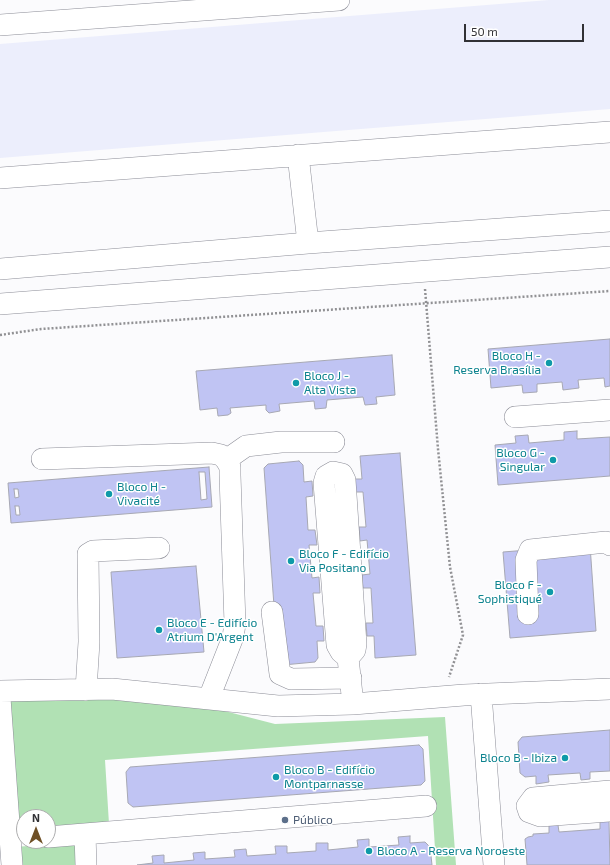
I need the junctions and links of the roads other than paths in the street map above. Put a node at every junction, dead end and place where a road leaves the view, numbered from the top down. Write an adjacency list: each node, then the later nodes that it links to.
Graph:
1 (338, 0): 2 (street)
2 (286, 2): 3 (street)
3 (0, 25)
4 (610, 132): 5 (street)
5 (298, 155): 6 (street); 8 (street)
6 (0, 178)
7 (610, 221): 8 (street)
8 (308, 243): 10 (street)
9 (610, 257): 11 (street)
10 (0, 269)
11 (0, 304)
12 (610, 410): 13 (street)
13 (515, 417)
14 (334, 442): 16 (street)
15 (42, 459): 16 (street)
16 (226, 460): 27 (street)
17 (610, 545): 20 (street)
18 (160, 548): 23 (street)
19 (272, 612): 21 (street)
20 (528, 614)
21 (349, 668): 21 (street); 28 (street)
22 (610, 689): 25 (street)
23 (86, 690): 24 (street); 27 (street)
24 (0, 691)
25 (481, 694): 28 (street); 38 (street)
26 (0, 698): 32 (street)
27 (209, 698): 28 (street)
28 (353, 704)
29 (610, 791): 31 (street)
30 (426, 806): 33 (street)
31 (610, 811)
32 (16, 831)
33 (85, 834): 34 (street); 37 (street)
34 (56, 836)
35 (16, 844): 36 (street)
36 (12, 865)
37 (86, 865)
38 (494, 865)

